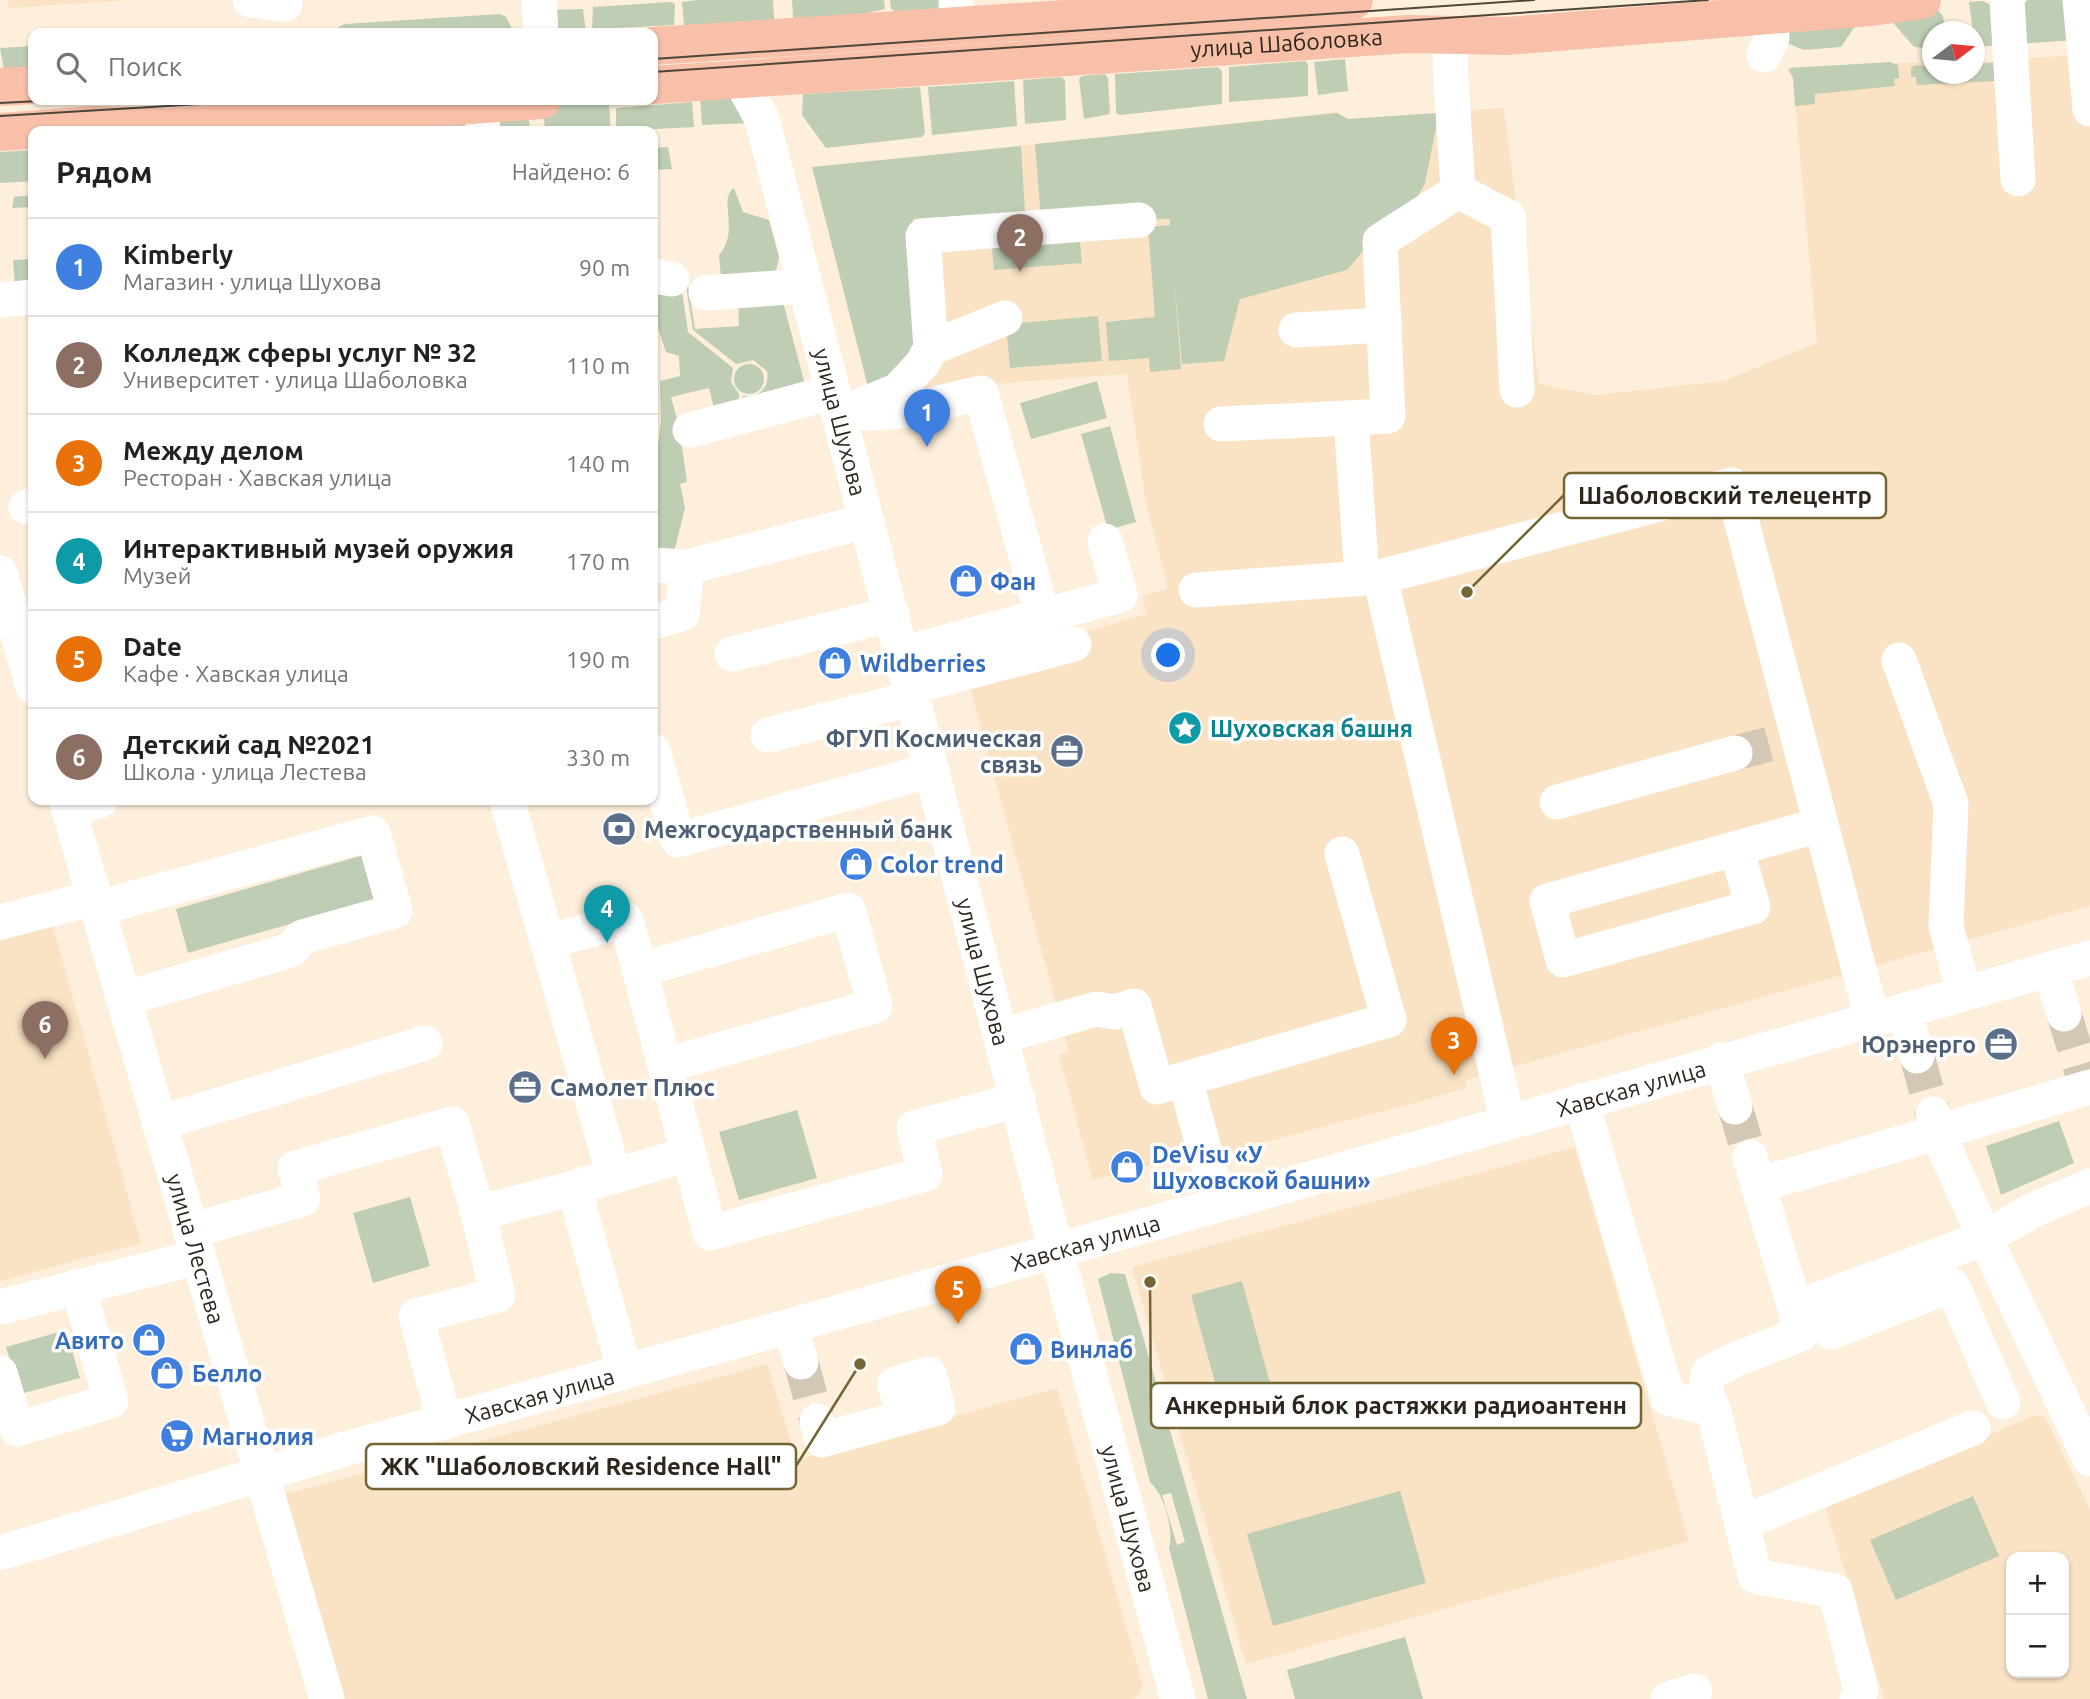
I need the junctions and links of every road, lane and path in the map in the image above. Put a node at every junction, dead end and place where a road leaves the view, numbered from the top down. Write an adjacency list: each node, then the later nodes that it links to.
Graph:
1 (250, 0): 10 (street)
2 (539, 0): 11 (street)
3 (1354, 0): 7 (main road, улица Шаболовка)
4 (1916, 0): 9 (main road, улица Шаболовка)
5 (2007, 0): 32 (street)
6 (2080, 0): 24 (street)
7 (1193, 5): 8 (main road, улица Шаболовка); 15 (street)
8 (957, 13): 13 (main road, улица Шаболовка)
9 (1771, 15): 12 (main road, улица Шаболовка); 16 (street)
10 (284, 18)
11 (541, 28)
12 (1453, 35): 15 (main road, улица Шаболовка); 33 (street)
13 (719, 41): 14 (main road, улица Шаболовка); 18 (street, улица Шухова)
14 (658, 46)
15 (1196, 49): 17 (main road, улица Шаболовка)
16 (1764, 55)
17 (783, 75): 18 (main road, улица Шаболовка); 26 (street)
18 (740, 79): 20 (main road, улица Шаболовка); 26 (street, улица Шухова)
19 (28, 85): 21 (main road)
20 (658, 85)
21 (0, 87)
22 (526, 105): 25 (main road)
23 (289, 109): 25 (main road); 29 (main road)
24 (2090, 109)
25 (482, 119)
26 (762, 119): 35 (street, улица Шухова)
27 (80, 126): 28 (main road)
28 (129, 126)
29 (172, 126)
30 (28, 130): 31 (main road)
31 (0, 132)
32 (2018, 179)
33 (1458, 191): 40 (street); 43 (street)
34 (1139, 220): 42 (street)
35 (805, 286): 36 (street); 44 (street, улица Шухова)
36 (706, 293)
37 (28, 297): 38 (street)
38 (0, 300)
39 (1005, 318): 42 (street)
40 (1384, 326): 41 (street); 45 (street)
41 (1296, 330)
42 (931, 348): 44 (street)
43 (1517, 390)
44 (836, 404): 47 (street); 48 (street, улица Шухова); 57 (street)
45 (1351, 418): 46 (street); 53 (street)
46 (1221, 424)
47 (690, 430)
48 (867, 521): 51 (street); 55 (street, улица Шухова)
49 (1105, 541): 57 (street)
50 (658, 565): 51 (street)
51 (687, 567): 58 (street)
52 (0, 575): 56 (street)
53 (1371, 577): 54 (street); 71 (street); 94 (street)
54 (1196, 590)
55 (892, 614): 61 (street); 63 (street, улица Шухова)
56 (23, 615): 60 (street)
57 (1043, 617): 63 (street)
58 (658, 621)
59 (1074, 644): 63 (street)
60 (28, 651)
61 (732, 654)
62 (1899, 660): 80 (street)
63 (909, 680): 64 (street); 67 (street, улица Шухова)
64 (768, 735)
65 (1735, 753): 68 (street)
66 (658, 769): 67 (street)
67 (932, 770): 84 (street, улица Шухова)
68 (1557, 802)
69 (78, 805): 74 (street, улица Лестева)
70 (508, 805): 76 (street)
71 (1820, 825): 72 (street); 83 (street)
72 (1736, 848): 72 (street)
73 (1342, 854): 89 (street)
74 (96, 903): 75 (street); 81 (street, улица Лестева); 81 (street)
75 (0, 922)
76 (547, 942): 79 (street); 98 (street)
77 (2090, 958): 78 (street, Хавская улица)
78 (2050, 969): 80 (street, Хавская улица); 82 (street)
79 (639, 970): 88 (street); 88 (street)
80 (1964, 993): 83 (street, Хавская улица)
81 (123, 999): 95 (street, улица Лестева)
82 (2064, 1014)
83 (1888, 1015): 86 (street); 87 (street, Хавская улица)
84 (1002, 1036): 89 (street); 91 (street, улица Шухова)
85 (425, 1043): 95 (street)
86 (1917, 1056)
87 (1721, 1060): 92 (street, Хавская улица); 93 (street)
88 (666, 1065): 97 (street)
89 (1185, 1079): 101 (street)
90 (2086, 1082): 96 (street)
91 (1018, 1100): 97 (street); 105 (street, улица Шухова)
92 (1581, 1101): 94 (street, Хавская улица); 114 (street)
93 (1735, 1107)
94 (1507, 1122): 101 (street, Хавская улица)
95 (159, 1123): 104 (street, улица Лестева)
96 (1936, 1124): 103 (street); 107 (street)
97 (688, 1154): 98 (street)
98 (614, 1176): 100 (street)
99 (2090, 1186): 103 (street)
100 (573, 1188): 102 (street); 111 (street)
101 (1219, 1204): 105 (street, Хавская улица)
102 (478, 1213): 104 (street); 117 (street)
103 (1985, 1238): 107 (street); 119 (street)
104 (194, 1244): 106 (street); 120 (street, улица Лестева)
105 (1056, 1250): 109 (street, Хавская улица); 124 (street, улица Шухова)
106 (78, 1286): 108 (street); 112 (street)
107 (1808, 1303): 113 (street); 114 (street)
108 (0, 1307)
109 (790, 1326): 110 (street); 111 (street, Хавская улица)
110 (801, 1362)
111 (625, 1372): 117 (street, Хавская улица)
112 (0, 1373)
113 (2003, 1402)
114 (1713, 1409): 121 (street)
115 (904, 1417): 116 (street)
116 (817, 1421)
117 (445, 1422): 120 (street, Хавская улица)
118 (1973, 1428): 121 (street)
119 (2090, 1459)
120 (261, 1475): 122 (street, Хавская улица); 123 (street, улица Лестева)
121 (1742, 1523): 125 (street)
122 (0, 1553)
123 (327, 1699)
124 (1178, 1699)
125 (1857, 1699)

